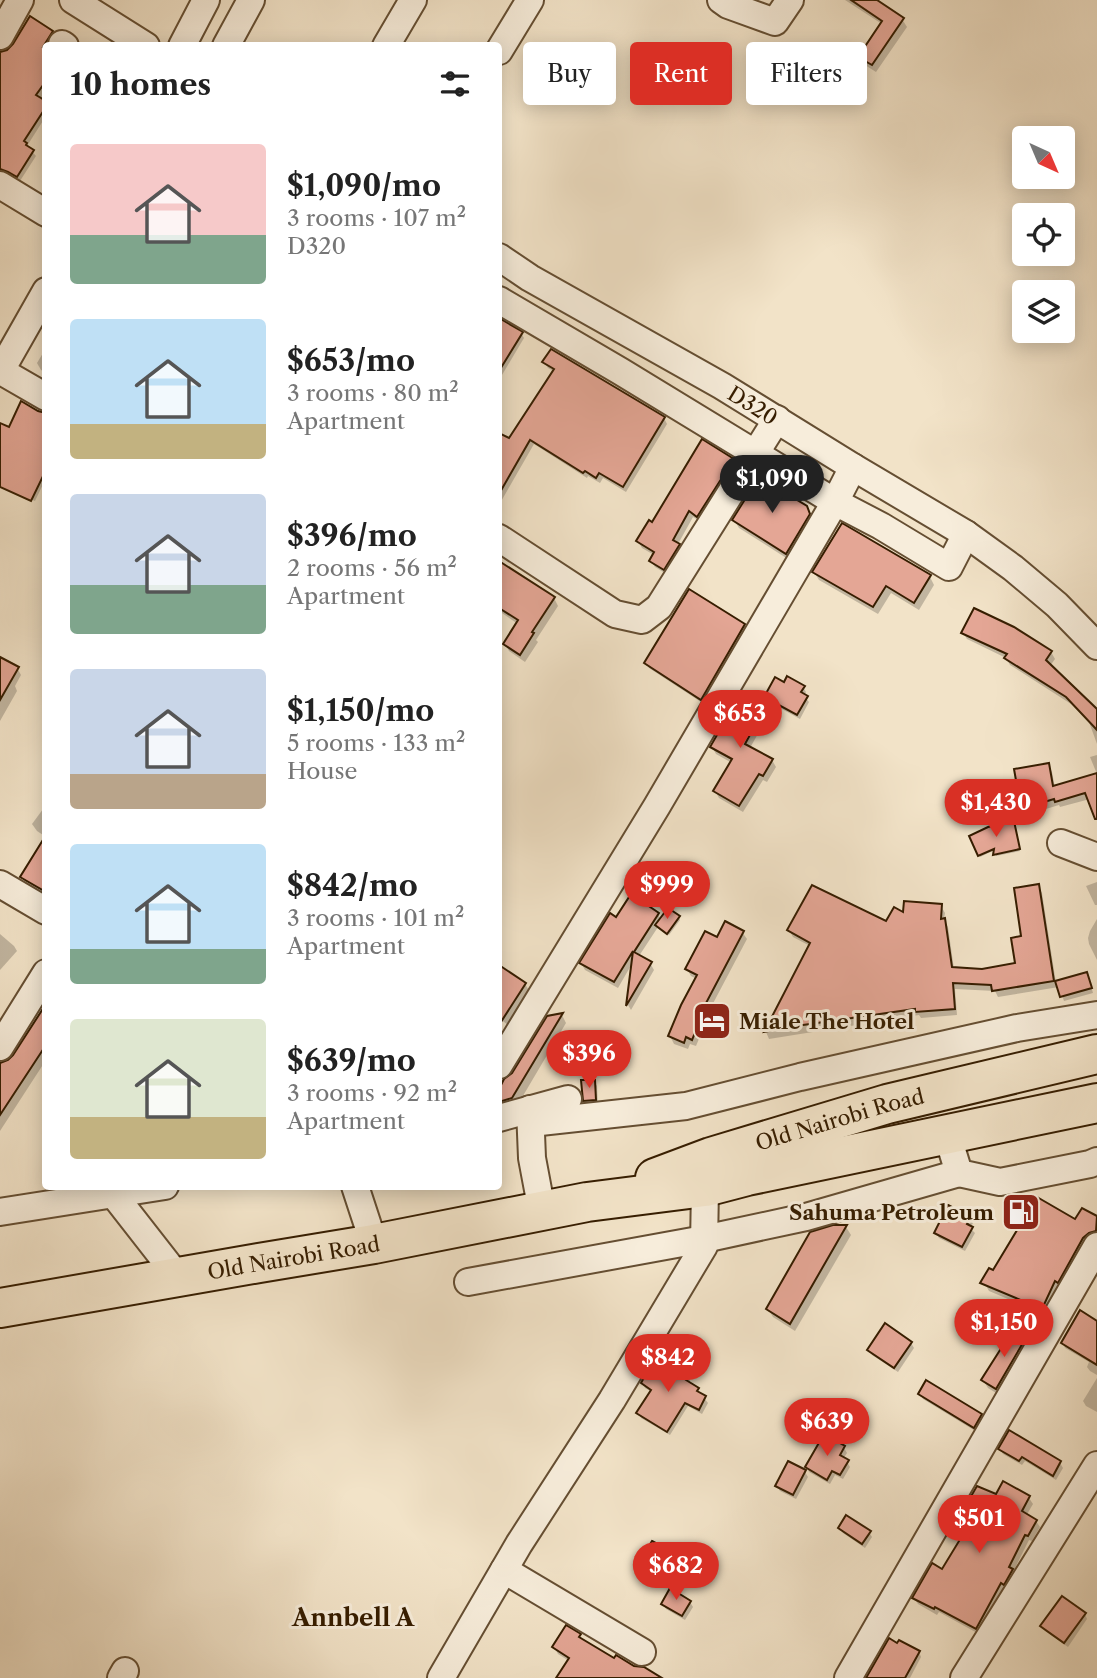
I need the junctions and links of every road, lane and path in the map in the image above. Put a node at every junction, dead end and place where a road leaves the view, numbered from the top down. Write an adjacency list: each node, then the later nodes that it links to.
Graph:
1 (20, 0): 9 (street)
2 (74, 0): 10 (street)
3 (206, 0): 11 (street)
4 (251, 0): 12 (street)
5 (414, 0): 13 (street)
6 (530, 0): 14 (street)
7 (721, 0): 8 (street)
8 (790, 0)
9 (0, 36)
10 (140, 42)
11 (184, 42)
12 (228, 42)
13 (388, 42)
14 (502, 46)
15 (0, 185): 16 (street)
16 (42, 211)
17 (502, 259): 18 (street, D320 / D320)
18 (530, 278): 20 (street); 21 (street, D320 / D320)
19 (42, 298): 23 (street)
20 (507, 304): 22 (street)
21 (637, 337): 22 (street); 25 (street, D320 / D320)
22 (620, 370): 26 (street)
23 (0, 372): 24 (street)
24 (42, 395)
25 (776, 419): 26 (street); 27 (street, D320 / D320)
26 (755, 452): 28 (street); 30 (street)
27 (853, 467): 28 (street); 29 (street, D320 / D320)
28 (835, 502): 29 (street); 40 (street)
29 (966, 534): 31 (street, D320 / D320)
30 (502, 540)
31 (1097, 646)
32 (1061, 843): 33 (street)
33 (1097, 857)
34 (0, 884): 35 (street)
35 (42, 909)
36 (42, 980): 38 (street)
37 (1097, 1015): 44 (street)
38 (0, 1048)
39 (1097, 1054): 54 (highway, Old Nairobi Road)
40 (502, 1060)
41 (1097, 1078): 47 (highway)
42 (568, 1100): 44 (street)
43 (1097, 1103): 46 (highway, Old Nairobi Road)
44 (531, 1116): 45 (street); 55 (street)
45 (502, 1118)
46 (947, 1134): 47 (highway, Old Nairobi Road); 49 (street)
47 (890, 1146): 50 (highway, Old Nairobi Road)
48 (1097, 1161): 49 (street)
49 (959, 1173): 57 (street)
50 (705, 1187): 54 (highway, Old Nairobi Road); 57 (street)
51 (142, 1190): 53 (street)
52 (356, 1190): 58 (street)
53 (114, 1195): 56 (street); 60 (street)
54 (587, 1202): 55 (highway, Old Nairobi Road)
55 (542, 1211): 58 (highway, Old Nairobi Road)
56 (0, 1212)
57 (705, 1239): 61 (street); 64 (street)
58 (374, 1244): 60 (highway, Old Nairobi Road)
59 (1094, 1259): 67 (street)
60 (178, 1277): 62 (highway, Old Nairobi Road)
61 (468, 1282)
62 (0, 1308)
63 (1097, 1465): 68 (street)
64 (504, 1570): 65 (street); 66 (street)
65 (642, 1652)
66 (441, 1678)
67 (848, 1678)
68 (964, 1678)

